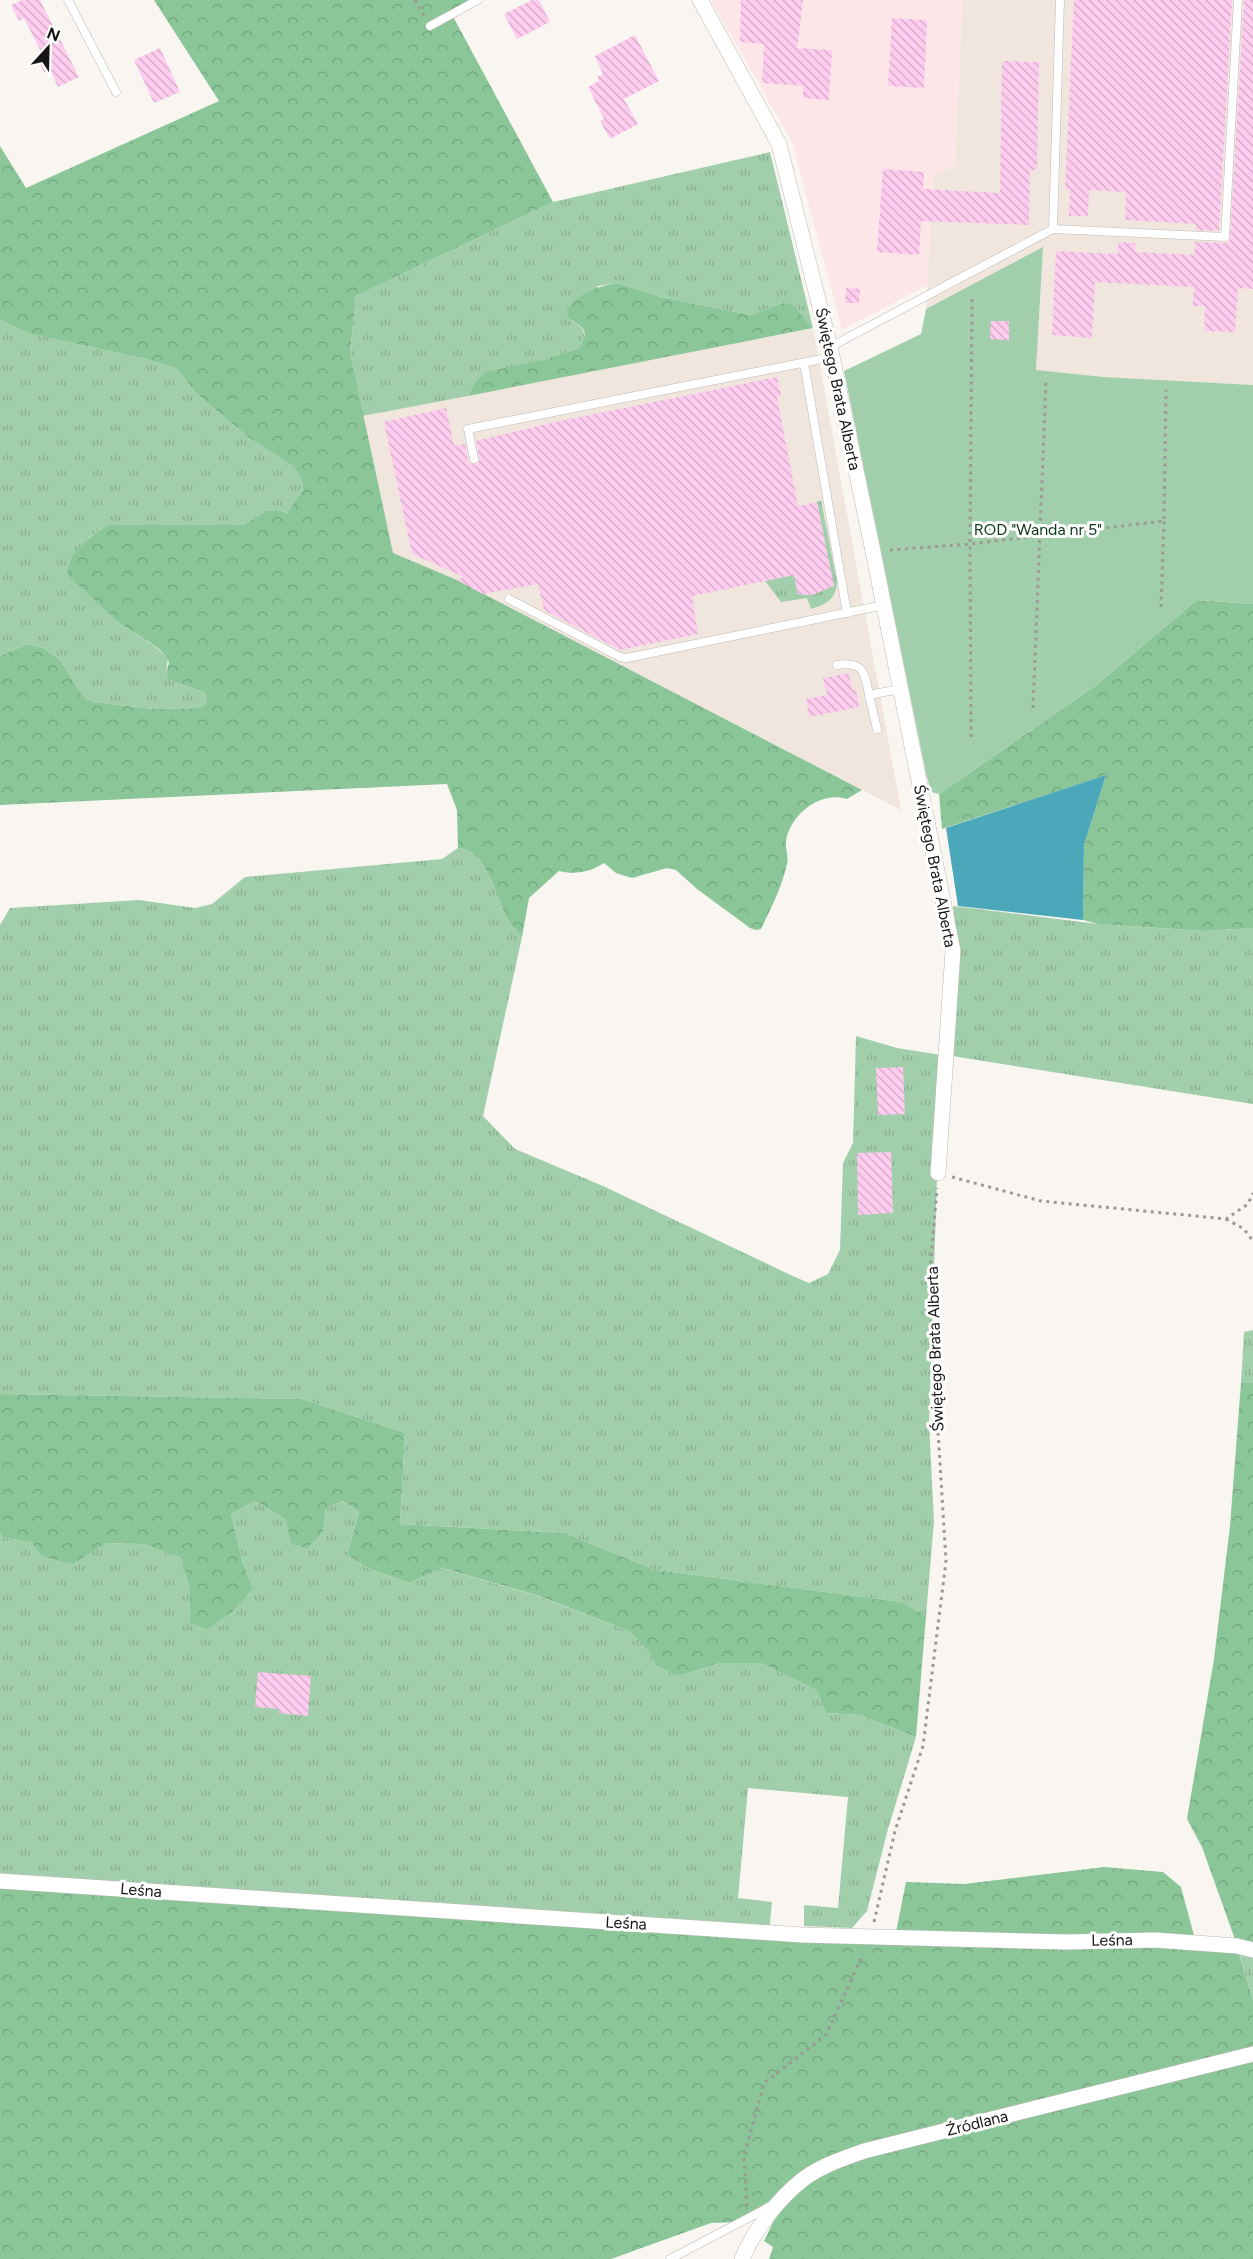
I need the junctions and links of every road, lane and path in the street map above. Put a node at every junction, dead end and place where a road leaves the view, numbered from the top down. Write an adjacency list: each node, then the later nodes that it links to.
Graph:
1 (68, 0): 8 (lane)
2 (415, 0): 7 (path)
3 (478, 0): 7 (lane)
4 (700, 0): 11 (street, Świętego Brata Alberta)
5 (1060, 0): 9 (lane)
6 (1238, 0): 9 (lane)
7 (430, 26)
8 (116, 92)
9 (1053, 229): 11 (lane)
10 (972, 297): 18 (path)
11 (831, 352): 12 (lane); 19 (street, Świętego Brata Alberta)
12 (804, 363): 15 (lane); 23 (lane)
13 (1046, 381): 17 (path)
14 (1166, 390): 16 (path)
15 (474, 459)
16 (1164, 521): 17 (path); 22 (path)
17 (1039, 536): 18 (path); 27 (path)
18 (970, 544): 19 (path); 29 (path)
19 (873, 551): 21 (street, Świętego Brata Alberta)
20 (509, 599): 23 (lane)
21 (884, 605): 23 (lane); 25 (street, Świętego Brata Alberta)
22 (1161, 606)
23 (847, 613)
24 (837, 665): 26 (lane)
25 (900, 689): 26 (lane); 30 (street, Świętego Brata Alberta)
26 (870, 695): 28 (lane)
27 (1033, 708)
28 (877, 729)
29 (971, 738)
30 (938, 1173): 32 (path); 35 (path, Świętego Brata Alberta)
31 (1253, 1193): 32 (path)
32 (1226, 1219): 33 (path)
33 (1253, 1241)
34 (0, 1881): 35 (street, Leśna)
35 (871, 1936): 36 (street, Leśna); 39 (path, Świętego Brata Alberta)
36 (1253, 1950)
37 (1253, 2054): 38 (street, Źródlana)
38 (785, 2198): 39 (lane); 41 (street, Źródlana)
39 (748, 2218): 40 (lane)
40 (670, 2259)
41 (742, 2259)

